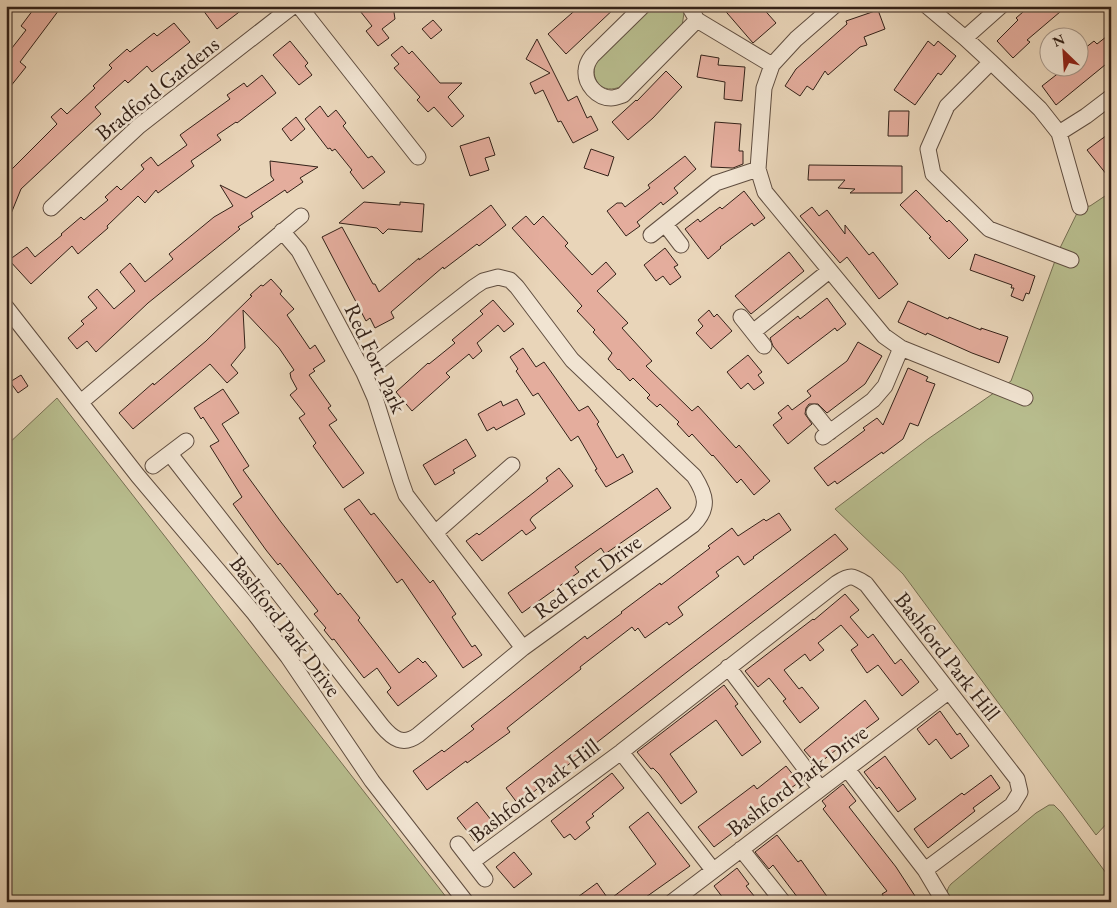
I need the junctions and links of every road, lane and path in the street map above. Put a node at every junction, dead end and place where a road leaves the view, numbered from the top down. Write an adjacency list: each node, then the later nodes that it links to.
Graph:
1 (293, 6): 17 (street, Bradford Gardens)
2 (299, 6): 14 (street)
3 (643, 6): 8 (street)
4 (689, 6): 8 (street)
5 (834, 6): 11 (street)
6 (926, 6): 9 (street)
7 (1001, 6): 9 (street)
8 (698, 20): 11 (street)
9 (965, 38): 10 (street)
10 (990, 62): 13 (street); 23 (street)
11 (772, 65): 15 (street)
12 (1111, 97): 13 (street)
13 (1059, 132): 16 (street)
14 (418, 158)
15 (758, 169): 19 (street); 24 (street)
16 (1080, 206)
17 (51, 208)
18 (300, 216): 20 (street)
19 (665, 224): 21 (street); 22 (street)
20 (282, 231): 30 (street, Red Fort Park); 32 (street)
21 (651, 235)
22 (681, 244)
23 (1071, 260)
24 (829, 271): 27 (street); 29 (street)
25 (6, 307): 32 (street, Bashford Park Drive)
26 (741, 317): 27 (street)
27 (753, 332): 28 (street)
28 (764, 346)
29 (901, 348): 31 (street); 33 (street)
30 (364, 373): 38 (street, Red Fort Park); 39 (street, Red Fort Drive)
31 (1024, 398)
32 (81, 402): 51 (street, Bashford Park Drive)
33 (814, 412)
34 (186, 441): 35 (street)
35 (170, 454): 37 (street); 39 (street, Red Fort Drive)
36 (512, 465): 38 (street)
37 (153, 466)
38 (435, 534): 39 (street, Red Fort Park)
39 (523, 648)
40 (728, 667): 41 (street, Bashford Park Hill); 42 (street, Bashford Park Hill); 44 (street)
41 (948, 692): 43 (street, Bashford Park Drive); 49 (street, Bashford Park Hill)
42 (621, 752): 47 (street, Bashford Park Hill); 48 (street, Bashford Park Hill)
43 (847, 768): 44 (street, Bashford Park Drive); 49 (street)
44 (820, 788): 46 (street, Bashford Park Drive)
45 (458, 844): 47 (street, Bashford Park Hill)
46 (741, 849): 48 (street, Bashford Park Drive); 53 (street)
47 (472, 862): 50 (street, Bashford Park Hill)
48 (713, 870): 52 (street, Bashford Park Drive)
49 (925, 870): 54 (street)
50 (484, 880)
51 (466, 902)
52 (672, 902)
53 (783, 902)
54 (944, 902)

